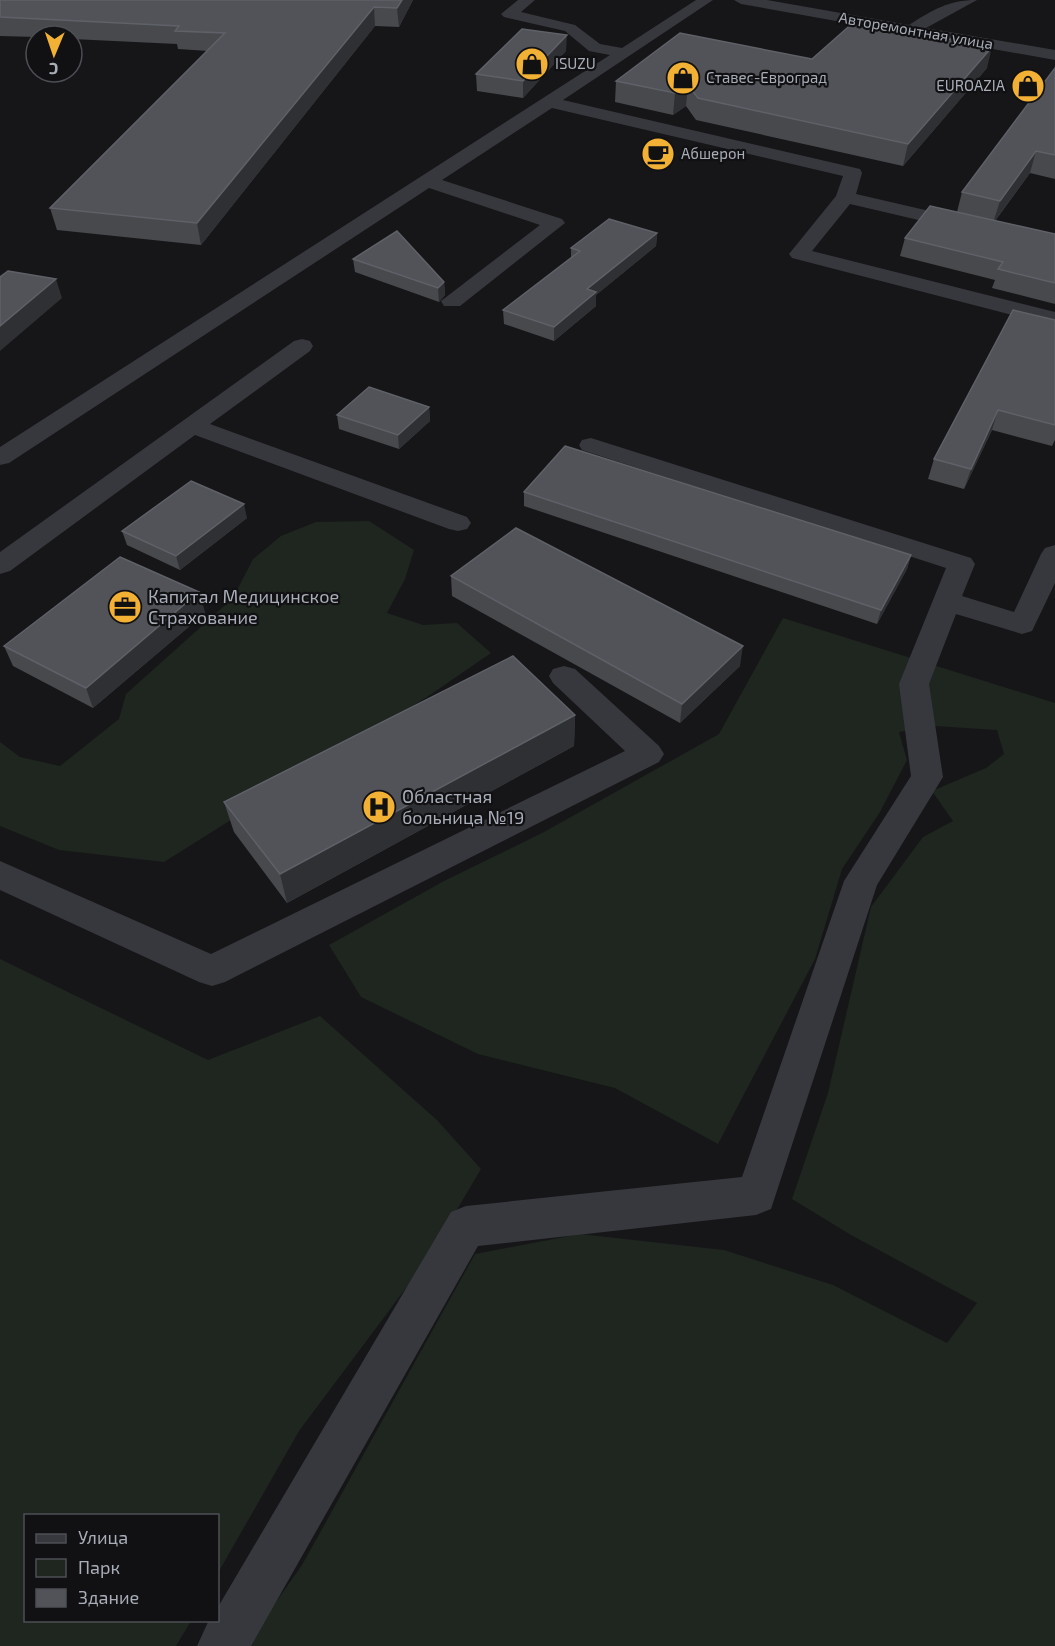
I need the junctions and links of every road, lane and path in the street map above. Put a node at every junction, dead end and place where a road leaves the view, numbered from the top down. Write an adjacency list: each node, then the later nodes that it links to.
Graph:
1 (528, 0): 6 (street)
2 (706, 0): 6 (street)
3 (741, 0): 5 (street, Авторемонтная улица)
4 (970, 0): 5 (street)
5 (911, 30): 7 (street, Авторемонтная улица)
6 (625, 52): 8 (street)
7 (1055, 55)
8 (549, 102): 9 (street); 10 (street)
9 (425, 181): 12 (street); 17 (street)
10 (845, 197): 11 (street); 13 (street)
11 (1055, 246)
12 (452, 301)
13 (1055, 318)
14 (302, 346): 15 (street)
15 (192, 426): 18 (street); 20 (street)
16 (591, 445): 21 (street)
17 (0, 458)
18 (458, 523)
19 (1055, 556): 21 (street)
20 (0, 565)
21 (946, 601): 24 (street)
22 (564, 676): 23 (street)
23 (0, 875)
24 (223, 1646)

